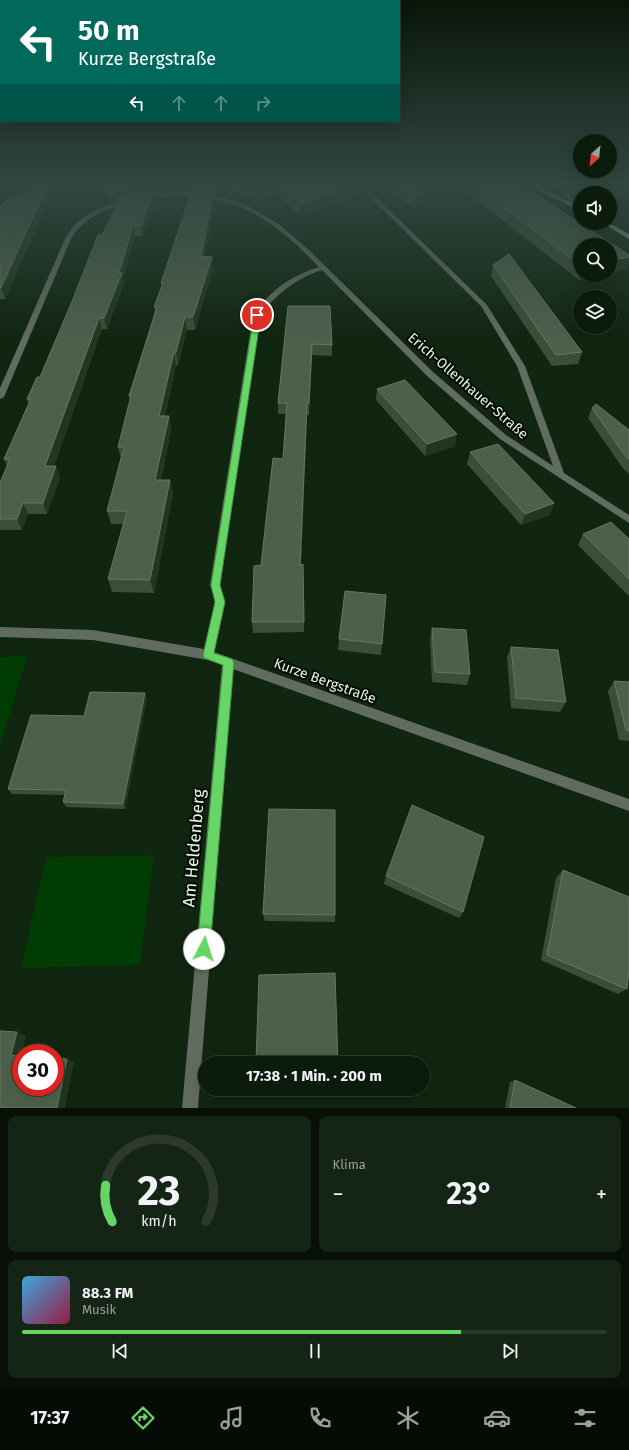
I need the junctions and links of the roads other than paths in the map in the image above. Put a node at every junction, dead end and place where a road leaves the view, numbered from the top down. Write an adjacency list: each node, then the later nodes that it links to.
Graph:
1 (70, 236): 5 (street, Erich-Ollenhauer-Straße)
2 (287, 236): 4 (street, Erich-Ollenhauer-Straße)
3 (412, 236): 6 (street)
4 (323, 268): 6 (street, Erich-Ollenhauer-Straße); 9 (street)
5 (0, 397)
6 (561, 476): 7 (street, Erich-Ollenhauer-Straße)
7 (629, 520)
8 (0, 632): 9 (street, Kurze Bergstraße)
9 (208, 655): 10 (street, Kurze Bergstraße)
10 (228, 662): 11 (street, Kurze Bergstraße); 12 (street, Am Heldenberg)
11 (629, 805)
12 (190, 1108)

